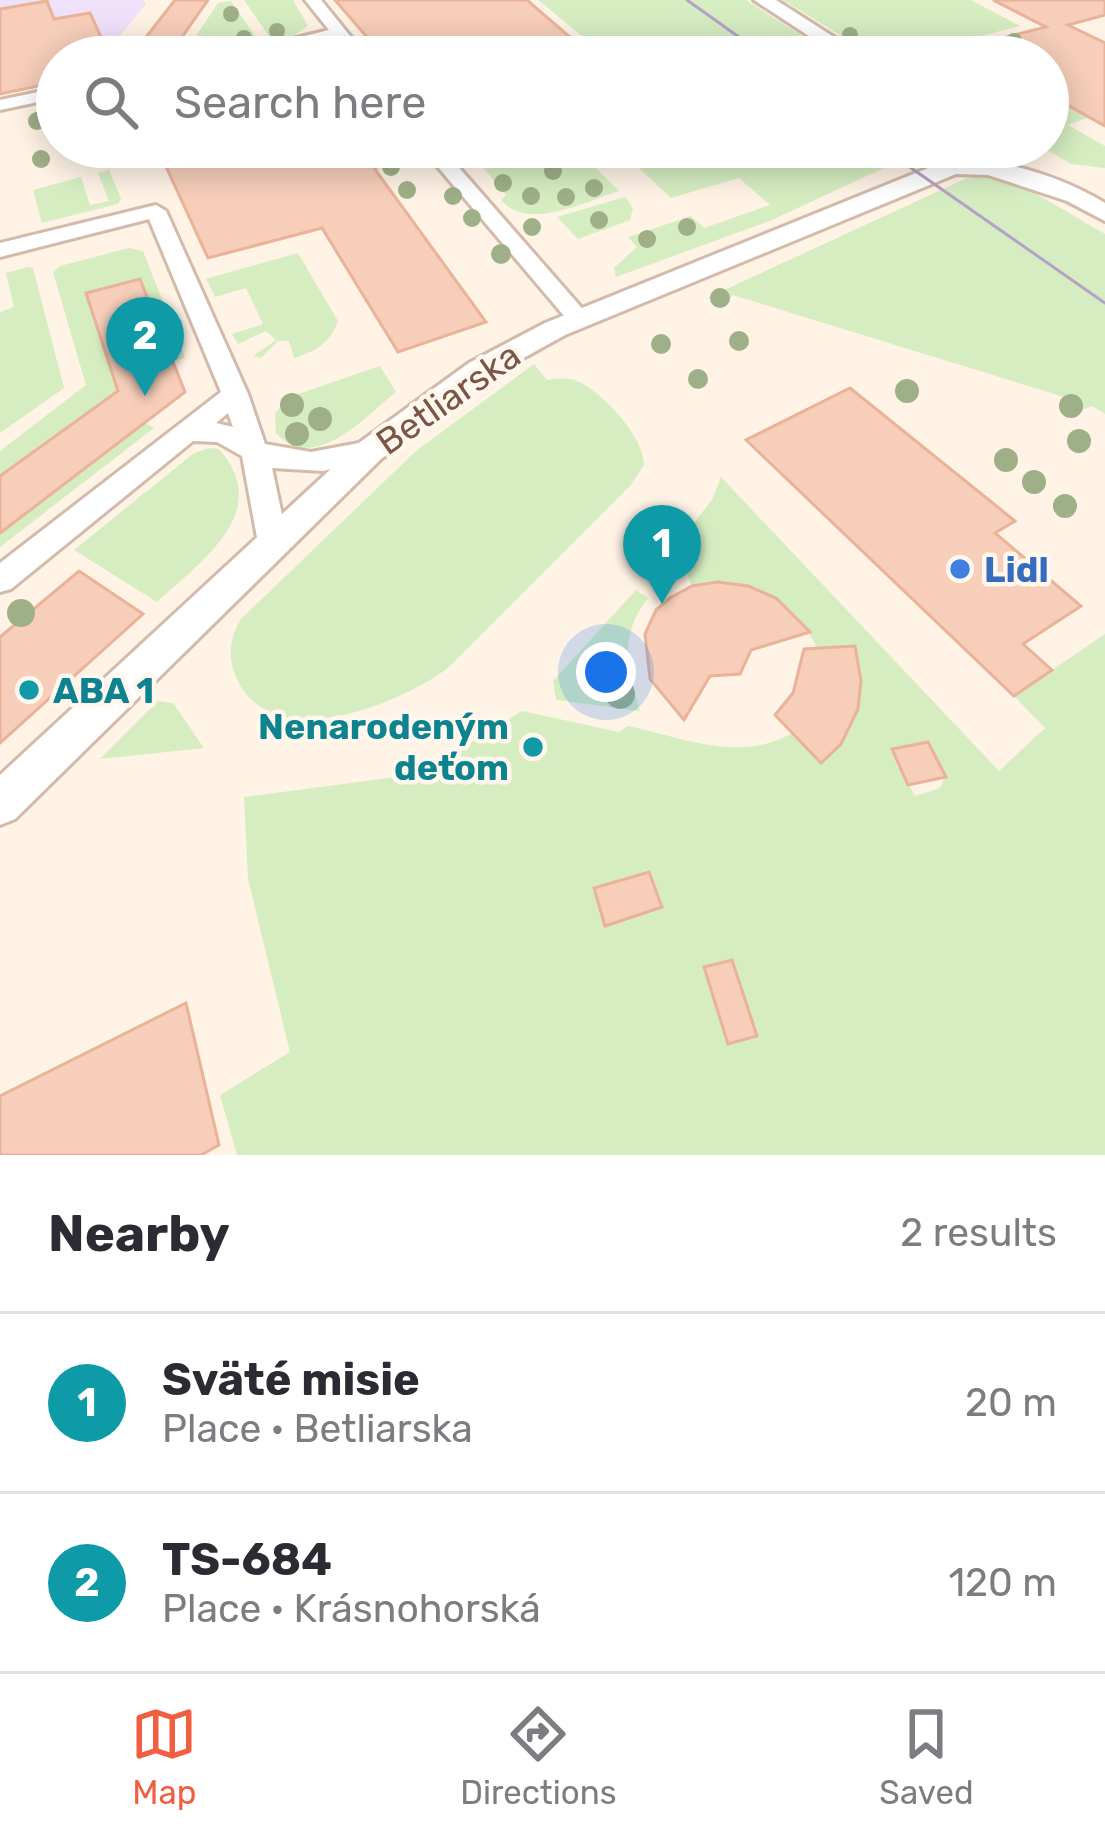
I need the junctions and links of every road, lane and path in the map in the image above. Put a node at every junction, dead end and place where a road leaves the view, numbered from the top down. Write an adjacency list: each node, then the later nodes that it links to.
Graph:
1 (313, 0): 3 (street)
2 (764, 0): 6 (street)
3 (340, 33): 4 (street); 5 (street)
4 (326, 36)
5 (342, 36)
6 (821, 36)
7 (36, 97): 8 (street)
8 (0, 105)
9 (449, 168): 16 (street)
10 (922, 168): 16 (street, Betliarska)
11 (991, 168): 13 (street)
12 (1031, 168): 13 (street)
13 (1076, 196): 14 (street)
14 (1105, 214)
15 (0, 250): 17 (street)
16 (579, 320): 20 (street, Betliarska)
17 (235, 394): 18 (street); 19 (street)
18 (185, 434): 19 (street); 22 (street)
19 (255, 447): 20 (street); 21 (street)
20 (370, 451): 21 (street, Betliarska)
21 (272, 543): 23 (street, Betliarska)
22 (0, 580)
23 (0, 804)

